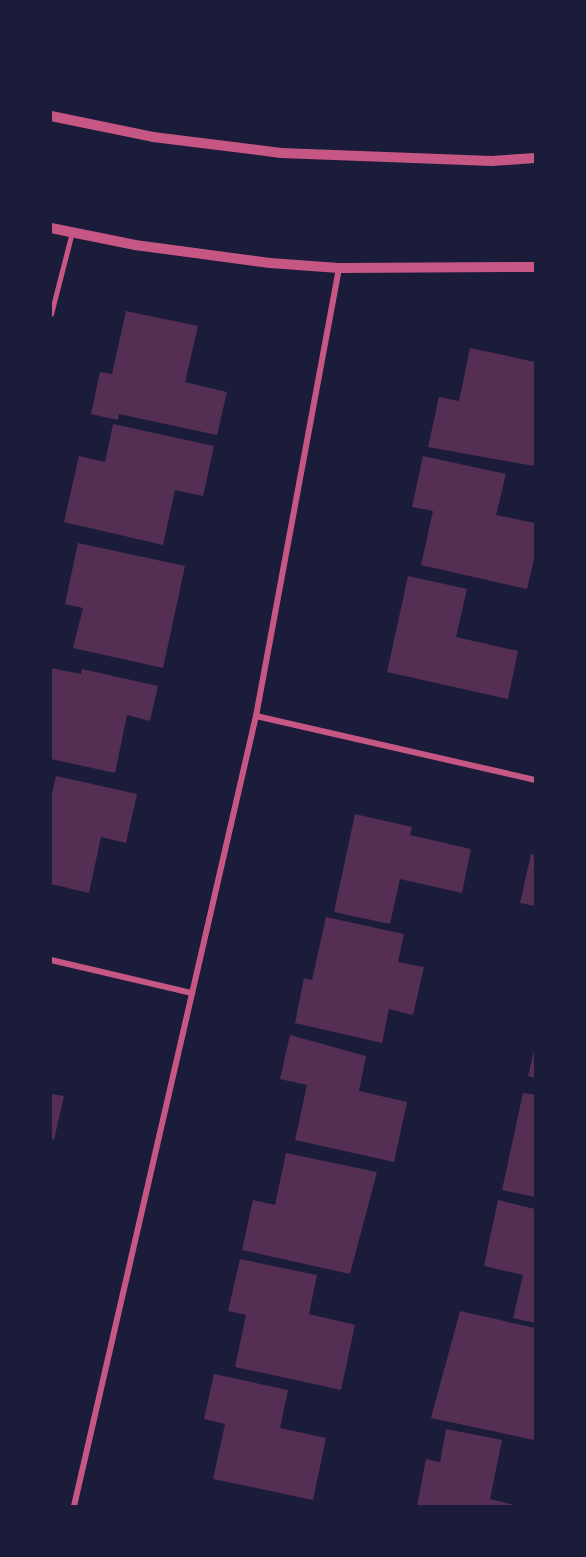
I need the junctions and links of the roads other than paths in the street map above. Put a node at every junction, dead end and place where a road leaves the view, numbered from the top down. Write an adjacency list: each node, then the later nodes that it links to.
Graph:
1 (51, 116): 2 (street)
2 (535, 158)
3 (51, 228): 4 (street)
4 (72, 232): 6 (street); 7 (lane)
5 (535, 267): 6 (street)
6 (339, 268): 8 (street)
7 (51, 314)
8 (256, 716): 9 (street); 11 (street)
9 (535, 780)
10 (51, 960): 11 (street)
11 (192, 993): 12 (street)
12 (74, 1506)

